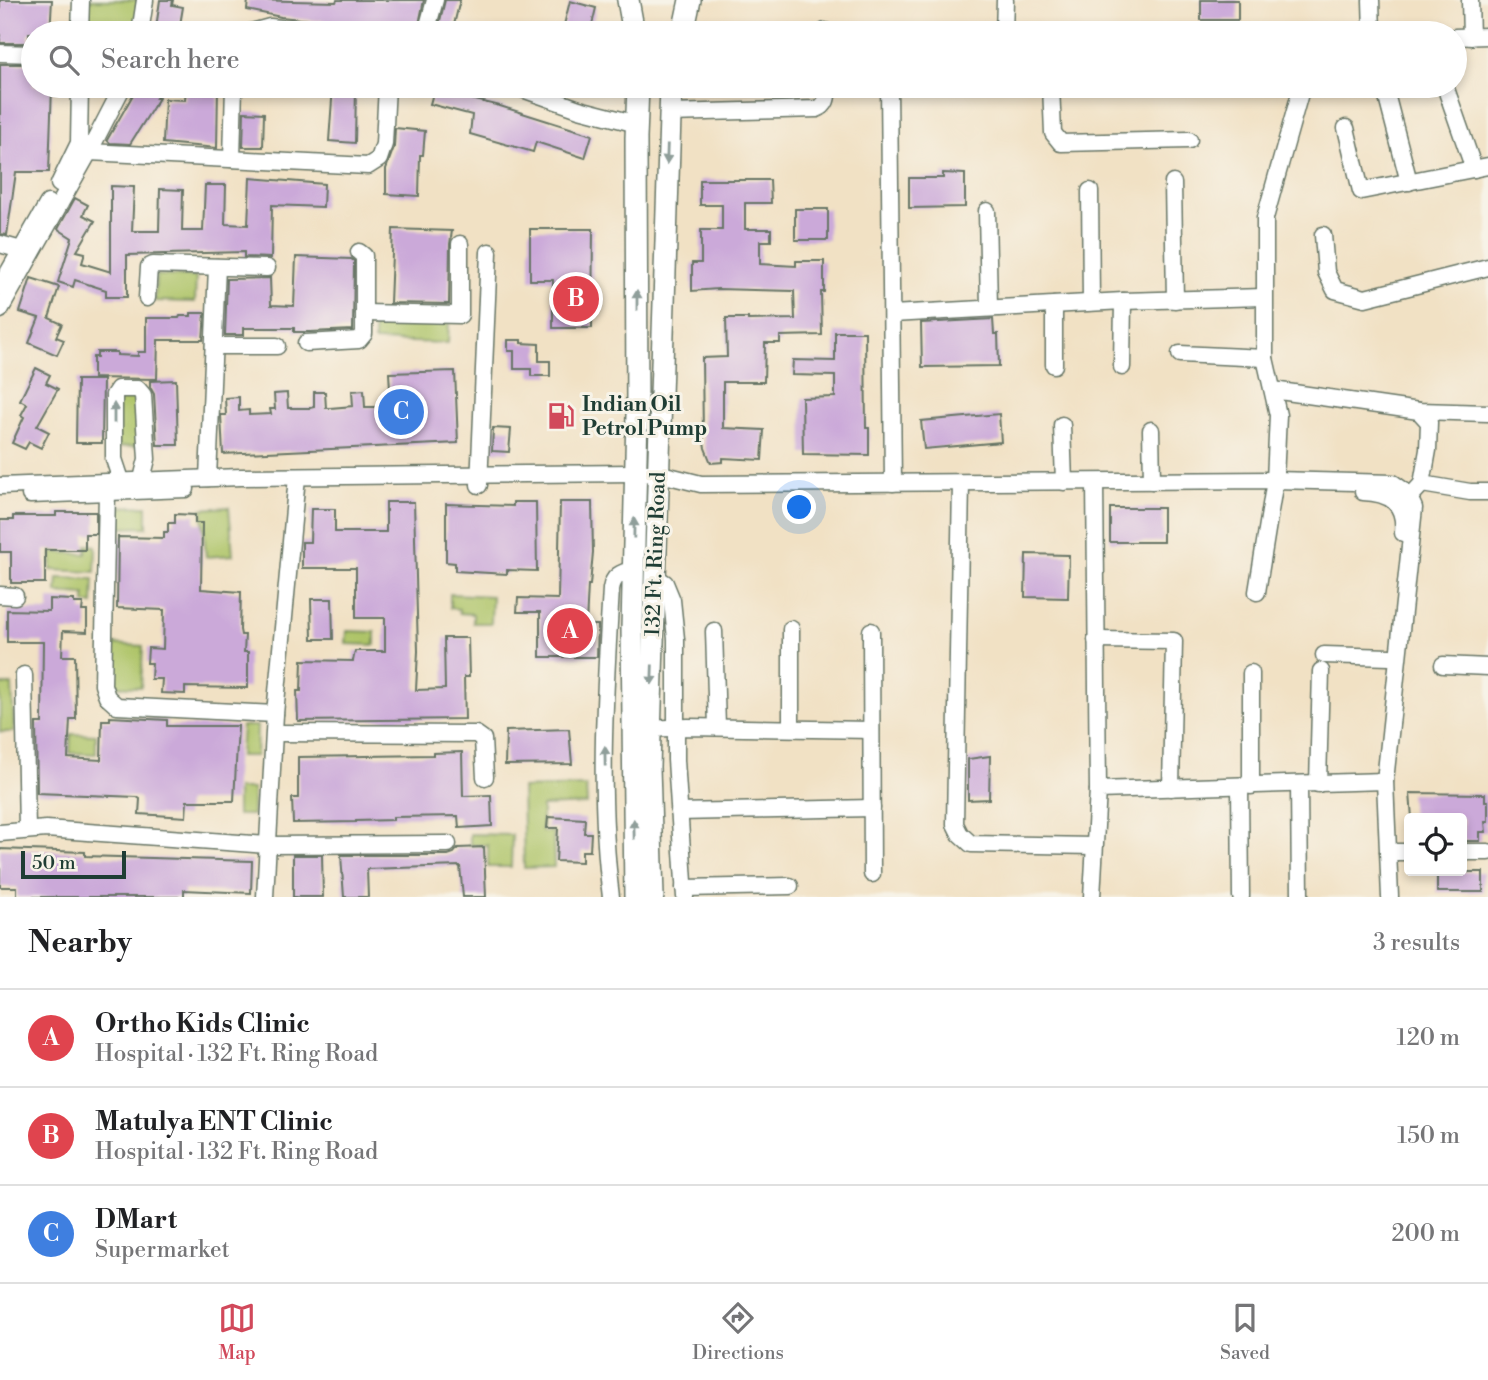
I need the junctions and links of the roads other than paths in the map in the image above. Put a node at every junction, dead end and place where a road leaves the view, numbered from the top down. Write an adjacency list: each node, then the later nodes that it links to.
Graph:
1 (81, 0): 11 (street)
2 (145, 0): 12 (street)
3 (435, 0): 13 (street)
4 (628, 0): 14 (main road)
5 (643, 0): 15 (main road)
6 (676, 0): 16 (main road)
7 (690, 0): 17 (main road)
8 (1005, 0): 18 (street)
9 (1371, 0): 19 (street)
10 (1470, 0): 20 (street)
11 (80, 21)
12 (142, 21)
13 (429, 21)
14 (632, 21)
15 (642, 21)
16 (675, 21)
17 (686, 21)
18 (1004, 21)
19 (1372, 21)
20 (1466, 21)
21 (1488, 36): 22 (street)
22 (1467, 37)
23 (0, 53): 24 (street)
24 (21, 54)
25 (80, 98): 52 (street)
26 (117, 98): 42 (street)
27 (234, 98): 43 (street)
28 (386, 98): 43 (street)
29 (548, 98): 39 (street)
30 (638, 98): 39 (main road, 132 Ft. Ring Road)
31 (670, 98): 38 (main road, 132 Ft. Ring Road)
32 (827, 98): 38 (street)
33 (889, 98): 68 (street)
34 (1052, 98): 41 (street)
35 (1298, 98): 59 (street)
36 (1387, 98): 45 (street)
37 (1450, 98): 44 (street)
38 (669, 113): 86 (main road, 132 Ft. Ring Road, one-way to 86)
39 (637, 124): 85 (main road, 132 Ft. Ring Road, one-way to 39)
40 (1346, 128): 45 (street)
41 (1189, 140)
42 (89, 152): 43 (street); 66 (street)
43 (232, 159)
44 (1481, 168): 45 (street)
45 (1409, 182)
46 (1173, 183): 61 (street)
47 (1090, 191): 63 (street)
48 (987, 211): 65 (street)
49 (1323, 235): 56 (street)
50 (0, 244): 52 (street)
51 (460, 244): 69 (street)
52 (21, 250): 58 (street)
53 (359, 251): 67 (street)
54 (489, 253): 70 (street)
55 (217, 267): 57 (street); 60 (street); 72 (street)
56 (1488, 267)
57 (267, 268)
58 (0, 287)
59 (1264, 297): 61 (street); 75 (street)
60 (147, 298)
61 (1175, 300): 62 (street)
62 (1123, 301): 63 (street); 77 (street)
63 (1091, 302): 64 (street)
64 (1054, 305): 65 (street); 76 (street)
65 (989, 309): 68 (street)
66 (0, 310)
67 (364, 313): 69 (street); 71 (street)
68 (892, 314): 92 (street)
69 (460, 315): 70 (street)
70 (486, 316): 88 (street)
71 (306, 343)
72 (214, 345): 73 (street); 83 (street)
73 (276, 346)
74 (1180, 354): 75 (street)
75 (1265, 358): 78 (street)
76 (1054, 365)
77 (1122, 367)
78 (1273, 390): 79 (street); 94 (street)
79 (1419, 411): 80 (street); 93 (street)
80 (1488, 413)
81 (1062, 425): 91 (street)
82 (1151, 430): 90 (street)
83 (208, 478): 84 (street); 89 (street)
84 (142, 479): 87 (street); 87 (street, one-way to 84)
85 (635, 479): 86 (street); 88 (street); 102 (main road, 132 Ft. Ring Road, one-way to 85)
86 (657, 479): 92 (street); 96 (street); 103 (main road, 132 Ft. Ring Road)
87 (121, 480): 95 (street)
88 (479, 480): 89 (street)
89 (297, 481): 98 (street); 114 (street)
90 (1152, 481): 94 (street); 97 (street)
91 (1064, 482): 96 (street); 97 (street)
92 (893, 483): 96 (street)
93 (1422, 484): 99 (street); 101 (street)
94 (1274, 485): 97 (street); 101 (street); 104 (street); 109 (street)
95 (0, 486)
96 (961, 487): 97 (street); 134 (street)
97 (1095, 487): 108 (street)
98 (107, 492): 100 (street); 114 (street)
99 (1488, 492)
100 (0, 496)
101 (1409, 498): 122 (street)
102 (634, 570): 143 (street, one-way to 102); 144 (main road, 132 Ft. Ring Road, one-way to 102)
103 (654, 576): 115 (street); 118 (main road, 132 Ft. Ring Road, one-way to 118)
104 (1257, 592)
105 (791, 629): 117 (street)
106 (714, 631): 116 (street)
107 (871, 631): 119 (street)
108 (1096, 640): 126 (street); 127 (street)
109 (1390, 657): 122 (street); 124 (street)
110 (1443, 665): 111 (street)
111 (1488, 667)
112 (1251, 673): 125 (street)
113 (24, 675): 130 (street)
114 (275, 714): 120 (street)
115 (676, 727): 116 (street); 118 (street); 129 (street)
116 (717, 727): 117 (street)
117 (791, 728): 119 (street)
118 (650, 729): 145 (main road, 132 Ft. Ring Road)
119 (872, 730): 128 (street)
120 (275, 733): 121 (street); 133 (street)
121 (485, 777)
122 (1381, 781): 124 (street); 135 (street); 149 (street)
123 (1299, 784): 124 (street); 125 (street); 148 (street)
124 (1318, 784)
125 (1246, 786): 126 (street); 147 (street)
126 (1171, 788): 127 (street)
127 (1098, 790): 134 (street)
128 (872, 808): 129 (street); 139 (street)
129 (679, 812): 141 (street)
130 (27, 830): 131 (street); 133 (street)
131 (0, 833)
132 (448, 844): 133 (street)
133 (268, 845): 142 (street)
134 (1094, 846): 146 (street)
135 (1388, 852): 136 (street); 150 (street)
136 (1404, 852)
137 (1467, 852): 138 (street)
138 (1488, 852)
139 (872, 874)
140 (790, 886): 141 (street)
141 (684, 892)
142 (265, 897)
143 (611, 897)
144 (635, 897)
145 (653, 897)
146 (1092, 897)
147 (1241, 897)
148 (1300, 897)
149 (1380, 897)
150 (1390, 897)

